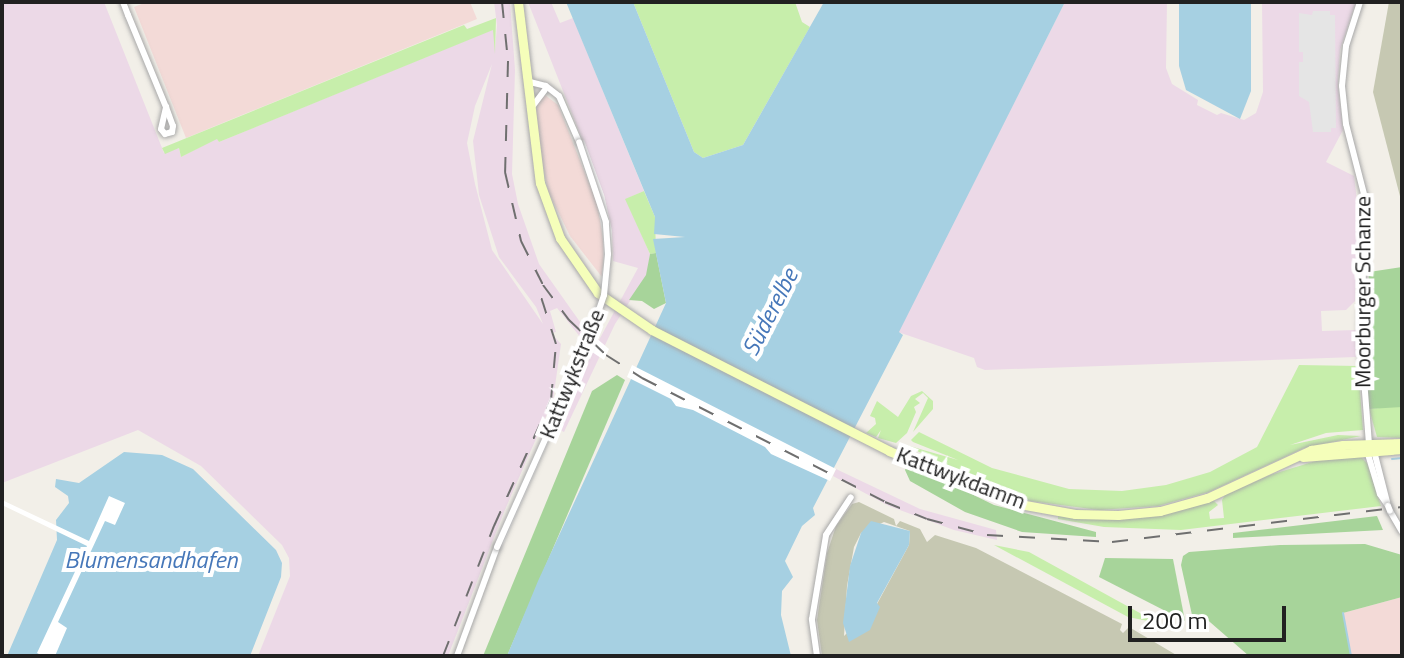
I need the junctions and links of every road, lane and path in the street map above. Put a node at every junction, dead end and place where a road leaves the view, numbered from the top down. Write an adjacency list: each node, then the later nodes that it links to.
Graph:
1 (123, 2): 6 (street)
2 (518, 2): 4 (main road)
3 (1360, 2): 9 (street, Moorburger Schanze)
4 (530, 82): 5 (street); 7 (main road)
5 (547, 90): 7 (street); 13 (street, Kattwykstraße, bridge)
6 (166, 107)
7 (530, 110): 9 (main road, Kattwykdamm)
8 (1402, 443): 9 (main road)
9 (1370, 449): 10 (main road); 12 (street, Moorburger Schanze)
10 (1402, 449)
11 (851, 497): 14 (street)
12 (1402, 532)
13 (457, 656)
14 (817, 656)

